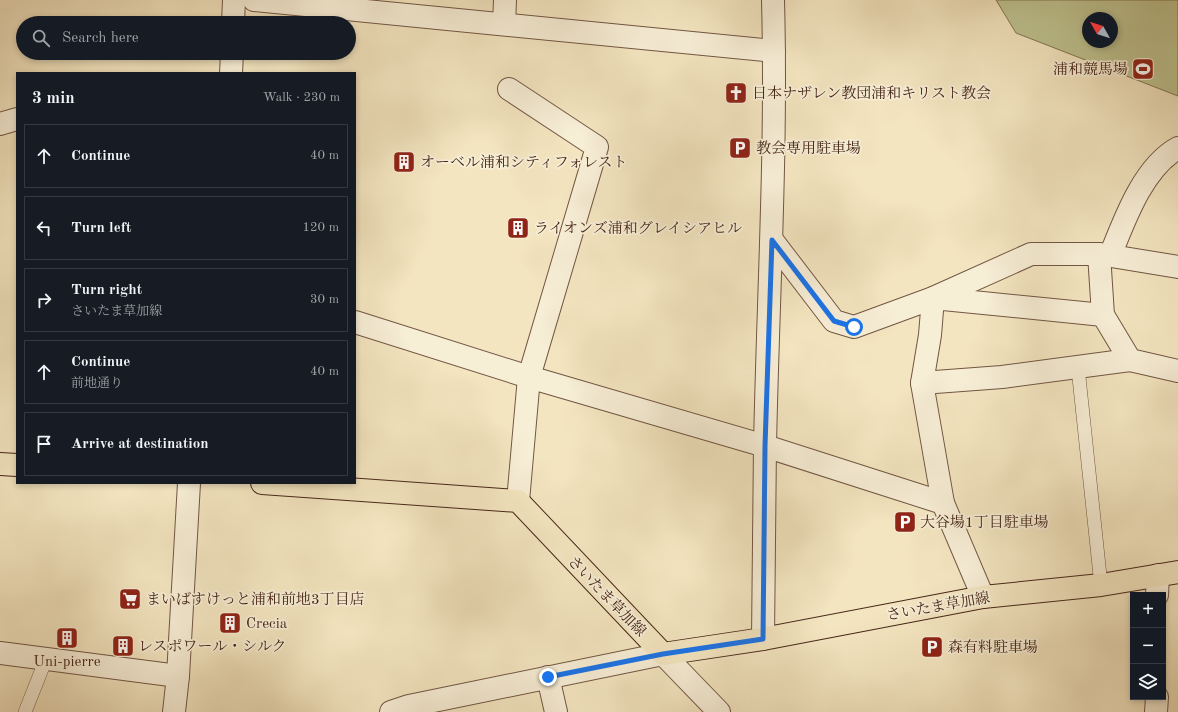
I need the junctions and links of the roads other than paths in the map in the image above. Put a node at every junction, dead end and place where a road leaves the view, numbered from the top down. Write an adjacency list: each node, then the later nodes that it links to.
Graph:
1 (234, 0): 6 (street)
2 (254, 0): 5 (street)
3 (505, 0): 7 (street)
4 (773, 0): 8 (street)
5 (333, 4): 7 (street)
6 (233, 16)
7 (504, 24): 8 (street)
8 (774, 51): 15 (street)
9 (232, 60): 10 (street)
10 (231, 72)
11 (509, 89): 24 (street)
12 (16, 119): 13 (street)
13 (0, 124)
14 (1178, 148): 16 (street)
15 (772, 240): 18 (street); 26 (street)
16 (1104, 255): 17 (street); 18 (street); 19 (street)
17 (1178, 267)
18 (933, 298): 19 (street); 25 (street)
19 (1102, 315): 21 (street)
20 (356, 322): 24 (street)
21 (1130, 360): 22 (street); 23 (street)
22 (1078, 368): 25 (street); 34 (lane)
23 (1178, 372)
24 (529, 377): 26 (street); 31 (street)
25 (922, 383): 32 (street)
26 (765, 446): 32 (street); 36 (street)
27 (0, 464): 28 (main road)
28 (16, 465)
29 (189, 484): 40 (street)
30 (275, 484): 31 (main road)
31 (518, 502): 38 (main road, さいたま草加線)
32 (943, 503): 35 (street)
33 (1164, 581): 34 (main road, さいたま草加線)
34 (1101, 585): 35 (main road, さいたま草加線)
35 (983, 597): 36 (main road, さいたま草加線)
36 (763, 639): 38 (main road, さいたま草加線)
37 (0, 653): 39 (street)
38 (663, 654): 41 (street); 47 (street)
39 (46, 659): 40 (street); 43 (lane)
40 (178, 676): 44 (street)
41 (548, 677): 45 (street); 46 (street)
42 (1156, 700): 48 (street)
43 (25, 712)
44 (174, 712)
45 (391, 712)
46 (556, 712)
47 (719, 712)
48 (1156, 712)

